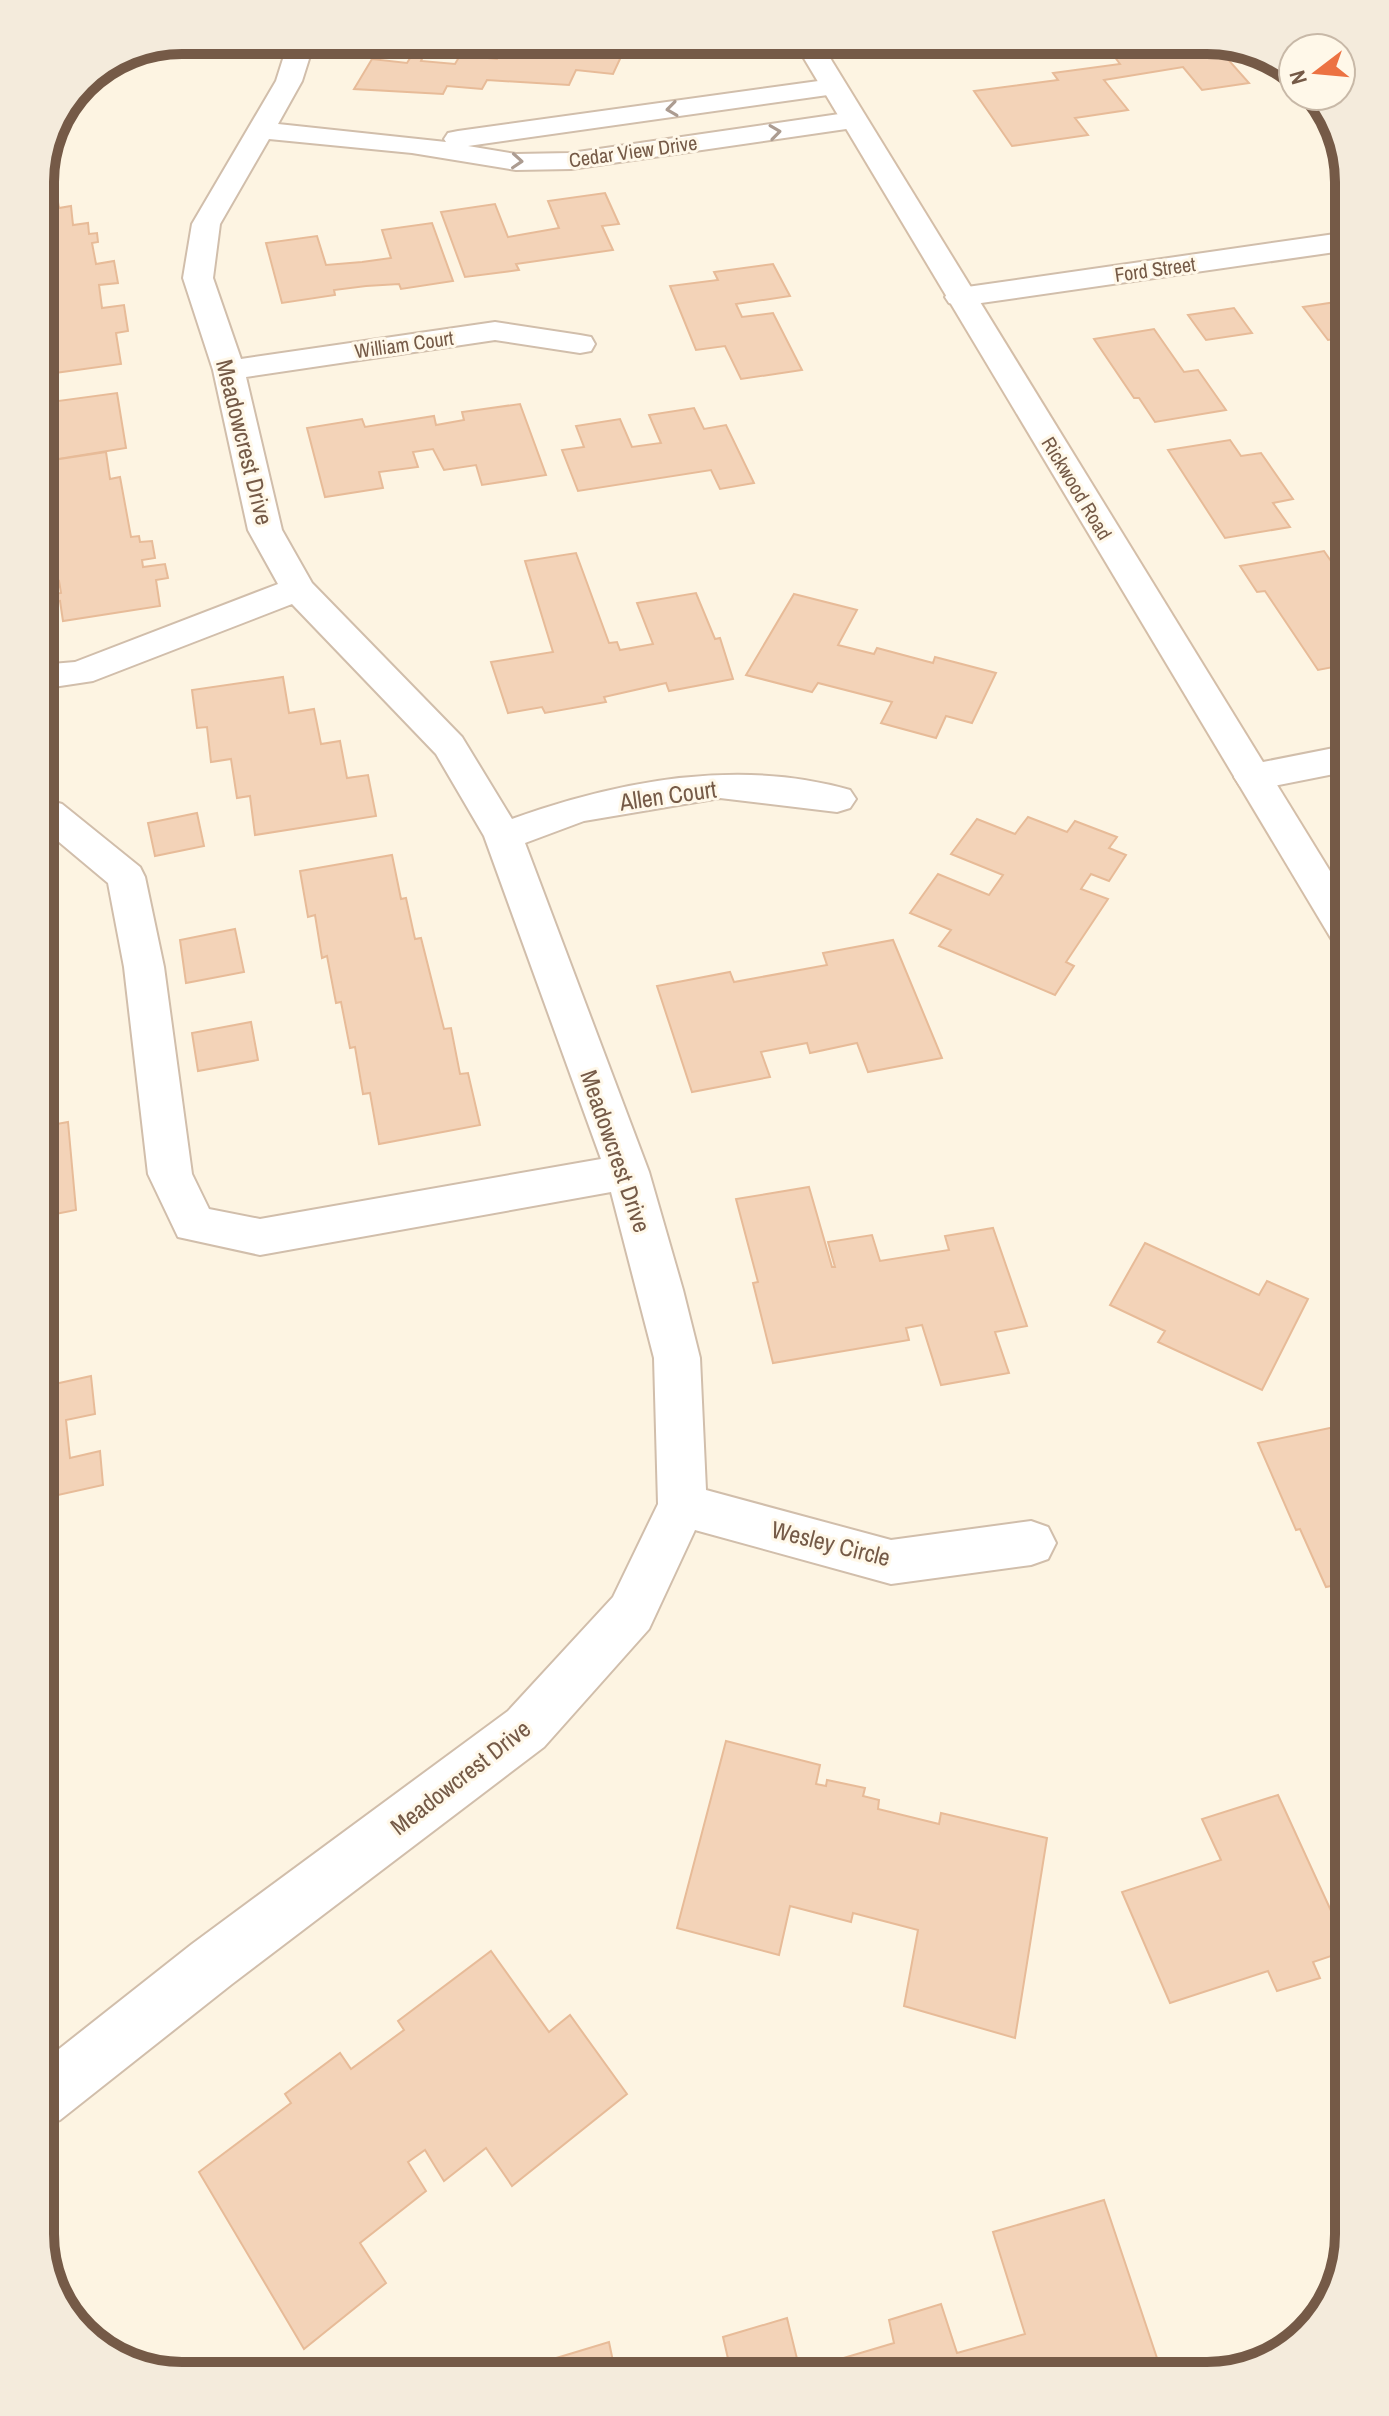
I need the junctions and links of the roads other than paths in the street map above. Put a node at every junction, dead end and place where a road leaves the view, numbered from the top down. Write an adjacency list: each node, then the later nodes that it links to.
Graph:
1 (298, 54): 5 (street, Meadowcrest Drive)
2 (814, 54): 3 (street, Rickwood Road)
3 (833, 87): 4 (street, Rickwood Road); 6 (street, Cedar View Drive, one-way to 6)
4 (853, 120): 6 (street, Cedar View Drive, one-way to 4); 8 (street, Rickwood Road)
5 (260, 130): 6 (street, Cedar View Drive); 10 (street, Meadowcrest Drive)
6 (412, 145)
7 (1335, 243): 8 (street, Ford Street)
8 (960, 297): 14 (street, Rickwood Road)
9 (580, 344): 10 (street, William Court)
10 (229, 370): 11 (street, Meadowcrest Drive)
11 (298, 589): 12 (street); 17 (street, Meadowcrest Drive)
12 (54, 676)
13 (1335, 761): 14 (street)
14 (1253, 777): 18 (street, Rickwood Road)
15 (837, 799): 17 (street, Allen Court)
16 (54, 817): 19 (street)
17 (503, 836): 19 (street, Meadowcrest Drive)
18 (1335, 912)
19 (627, 1172): 20 (street, Meadowcrest Drive)
20 (682, 1505): 21 (street, Wesley Circle); 22 (street, Meadowcrest Drive)
21 (1031, 1543)
22 (54, 2089)

